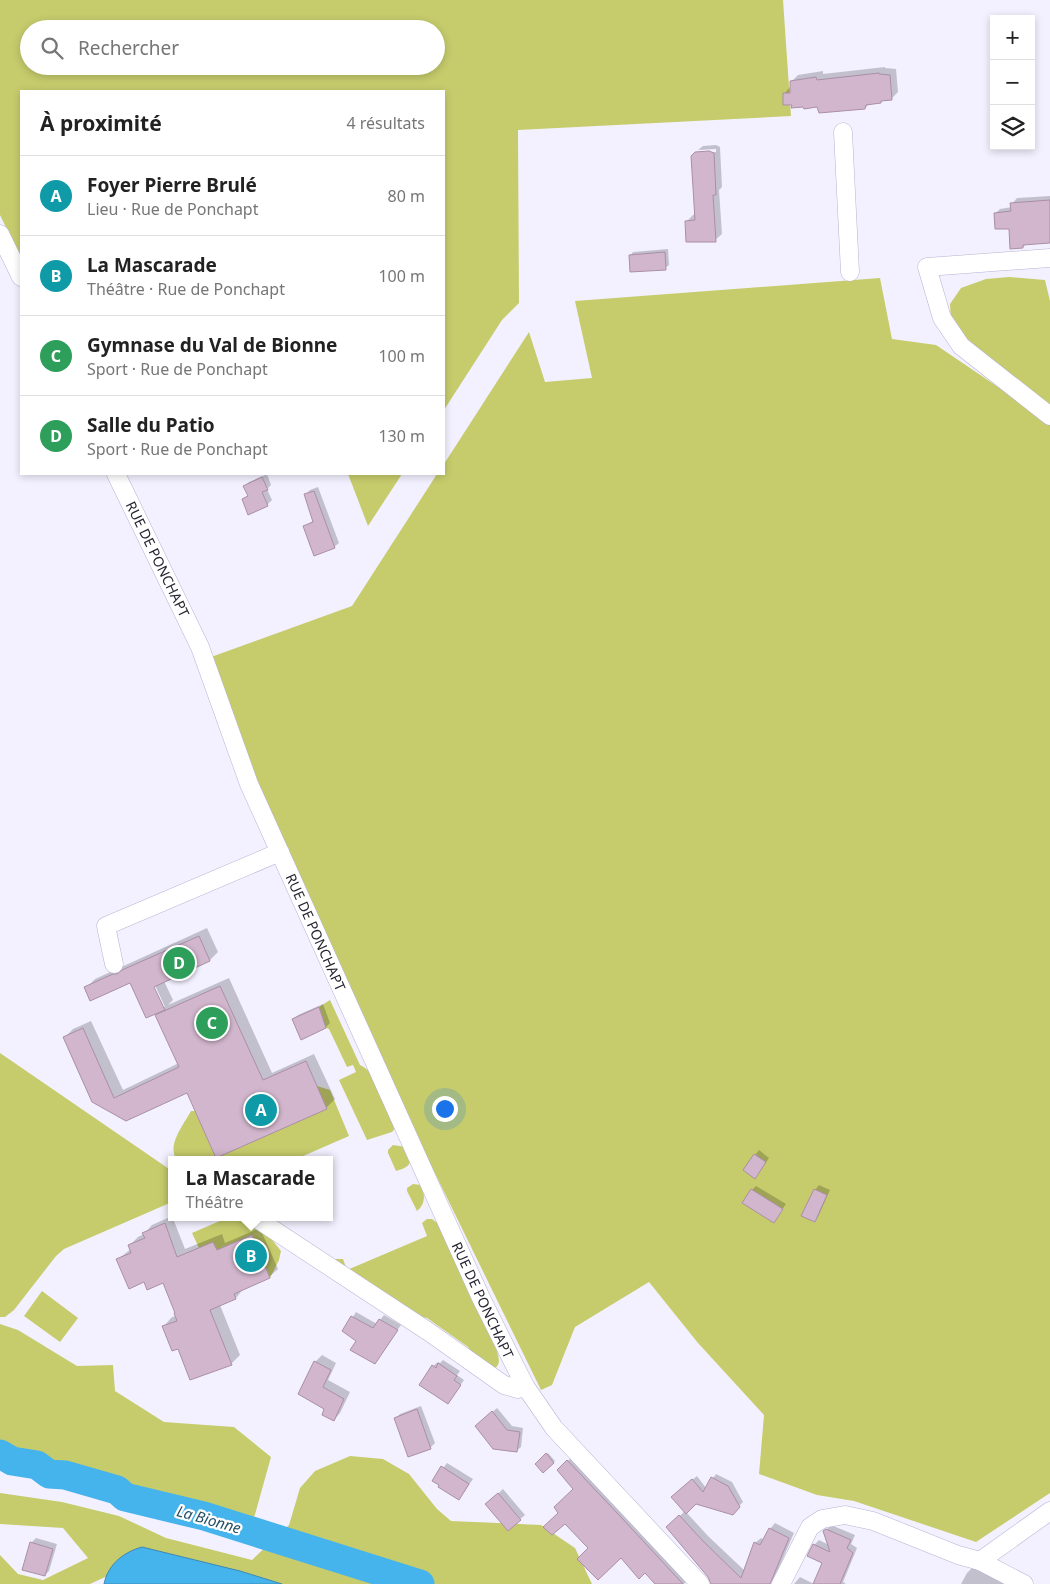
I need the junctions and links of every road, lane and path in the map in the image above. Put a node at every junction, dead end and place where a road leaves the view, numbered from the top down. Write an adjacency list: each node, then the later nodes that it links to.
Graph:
1 (843, 132): 4 (street)
2 (0, 234): 5 (street)
3 (1050, 258): 6 (street)
4 (850, 272)
5 (20, 275)
6 (1050, 416)
7 (116, 475): 8 (street, RUE DE PONCHAPT)
8 (280, 852): 9 (street); 11 (street, RUE DE PONCHAPT)
9 (114, 964)
10 (260, 1221): 11 (street, RUE DE PONCHAPT)
11 (525, 1386): 14 (street, RUE DE PONCHAPT)
12 (1050, 1511): 13 (street)
13 (980, 1561): 15 (street); 16 (street)
14 (700, 1584)
15 (781, 1584)
16 (1024, 1584)

